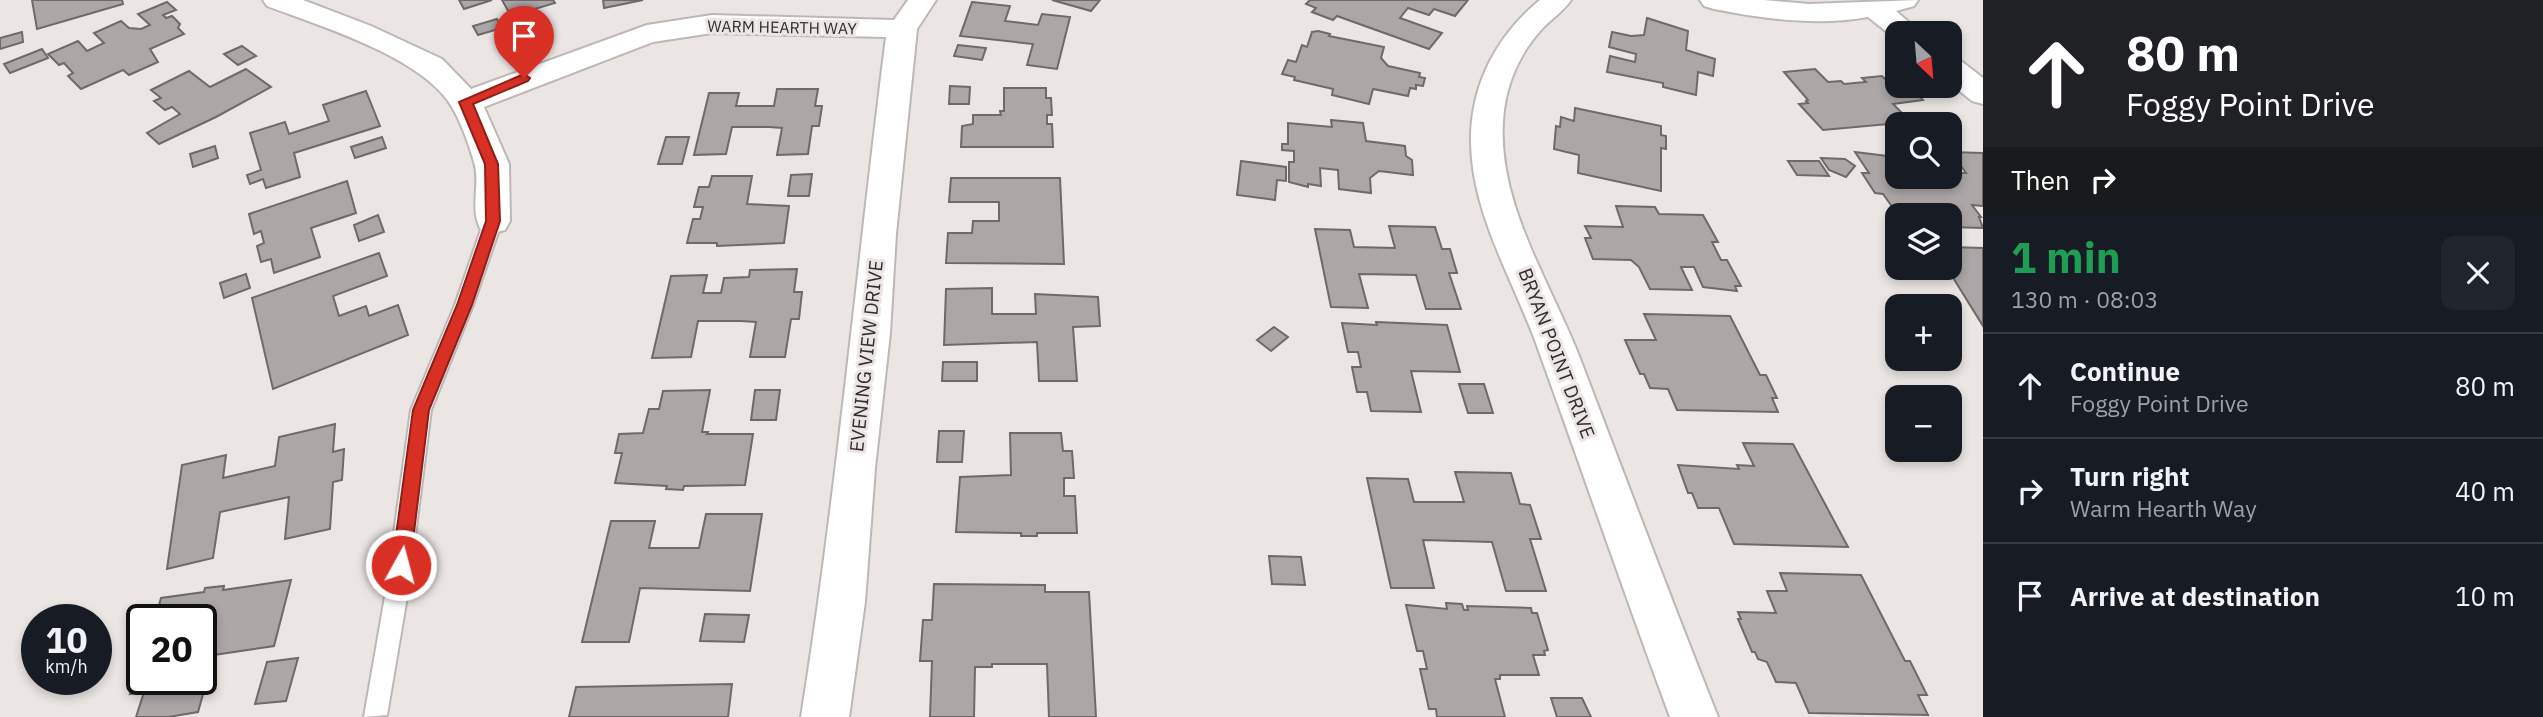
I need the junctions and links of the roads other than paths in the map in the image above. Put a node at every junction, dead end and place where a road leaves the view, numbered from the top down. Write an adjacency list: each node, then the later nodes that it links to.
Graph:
1 (277, 0): 10 (street)
2 (1557, 0): 14 (street, BRYAN POINT DRIVE)
3 (1714, 0): 5 (street)
4 (1904, 0): 5 (street)
5 (1873, 7): 7 (street)
6 (912, 14): 10 (street, WARM HEARTH WAY); 13 (street, EVENING VIEW DRIVE)
7 (1891, 21)
8 (1962, 77): 9 (street)
9 (1983, 94)
10 (466, 102): 11 (street)
11 (493, 221): 12 (lane)
12 (375, 715)
13 (825, 717)
14 (1695, 717)

